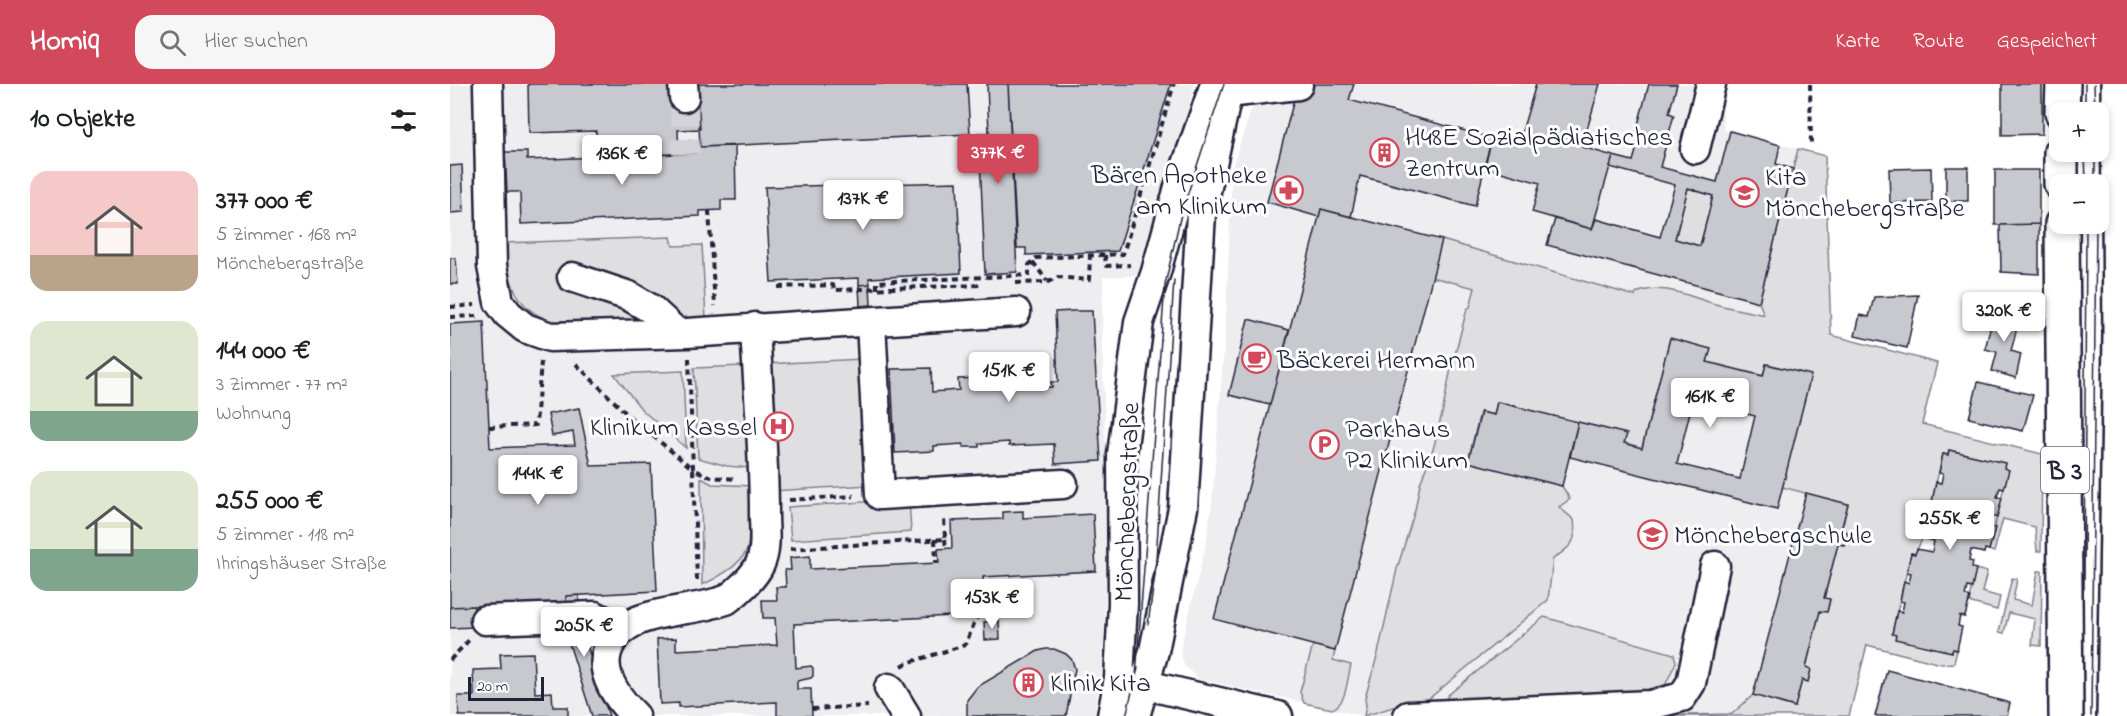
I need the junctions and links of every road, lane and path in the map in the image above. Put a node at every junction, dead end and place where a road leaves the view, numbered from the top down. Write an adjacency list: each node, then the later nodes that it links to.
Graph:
1 (488, 84): 32 (street)
2 (1174, 84): 14 (path)
3 (1712, 84): 11 (street)
4 (1810, 84): 10 (path)
5 (2063, 84): 9 (main road)
6 (2118, 84): 31 (main road, B 3)
7 (1298, 85): 8 (street)
8 (1222, 88): 50 (street, Mönchebergstraße); 50 (street, Mönchebergstraße)
9 (2062, 102)
10 (1811, 146)
11 (1695, 149)
12 (709, 211): 29 (path)
13 (2062, 234): 58 (main road, B 3)
14 (1105, 255): 15 (path); 17 (path)
15 (1089, 256): 16 (path); 19 (path)
16 (1033, 262): 20 (path); 23 (path)
17 (1133, 265)
18 (572, 277): 30 (street)
19 (1089, 280)
20 (1048, 282)
21 (980, 285): 23 (path)
22 (778, 287): 23 (path)
23 (877, 289)
24 (1016, 312): 27 (street)
25 (472, 316): 26 (path)
26 (450, 317)
27 (871, 322): 28 (street); 38 (street)
28 (754, 327): 29 (street); 36 (street)
29 (716, 330): 30 (street)
30 (682, 333): 32 (street); 34 (path)
31 (2124, 335): 59 (main road, B 3)
32 (550, 337): 33 (path); 34 (path)
33 (489, 427)
34 (693, 469): 36 (path); 46 (path)
35 (1063, 484): 37 (street)
36 (764, 491): 38 (path); 42 (street)
37 (943, 492): 38 (street); 40 (path)
38 (880, 495)
39 (935, 539): 40 (path); 42 (path); 43 (path)
40 (945, 539): 41 (path)
41 (945, 549)
42 (764, 550): 46 (street)
43 (936, 563)
44 (1715, 566): 57 (street)
45 (977, 594): 51 (path)
46 (697, 608): 48 (street)
47 (480, 626): 48 (street); 49 (path)
48 (621, 629): 53 (street)
49 (450, 660)
50 (1132, 681): 54 (street, Mönchebergstraße); 55 (street, Mönchebergstraße); 56 (street)
51 (898, 703): 52 (path)
52 (812, 709)
53 (635, 716)
54 (1112, 716)
55 (1135, 716)
56 (1278, 716)
57 (1408, 716)
58 (2066, 716)
59 (2114, 716)

